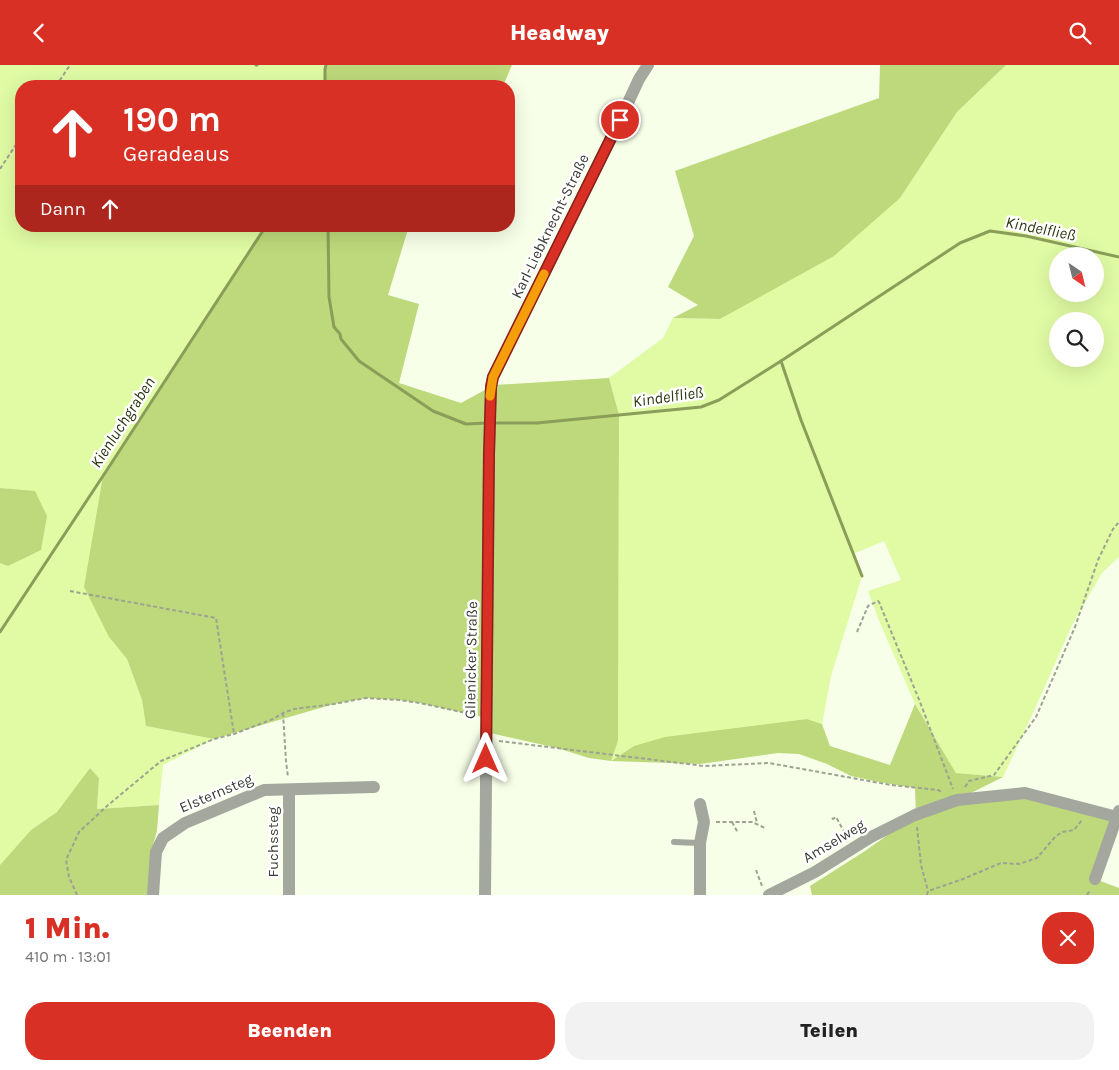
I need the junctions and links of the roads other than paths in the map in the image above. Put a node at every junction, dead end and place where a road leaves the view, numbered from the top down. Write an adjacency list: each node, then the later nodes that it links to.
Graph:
1 (648, 65): 2 (street, Karl-Liebknecht-Straße)
2 (489, 454): 13 (street, Glienicker Straße)
3 (374, 787): 4 (street, Elsternsteg)
4 (289, 790): 11 (street, Elsternsteg); 12 (street, Fuchssteg)
5 (700, 804): 8 (street)
6 (1118, 813): 9 (street); 10 (street, Amselweg)
7 (674, 842): 8 (lane)
8 (700, 843): 14 (street)
9 (1095, 879)
10 (766, 891)
11 (153, 895)
12 (289, 895)
13 (485, 895)
14 (700, 895)

